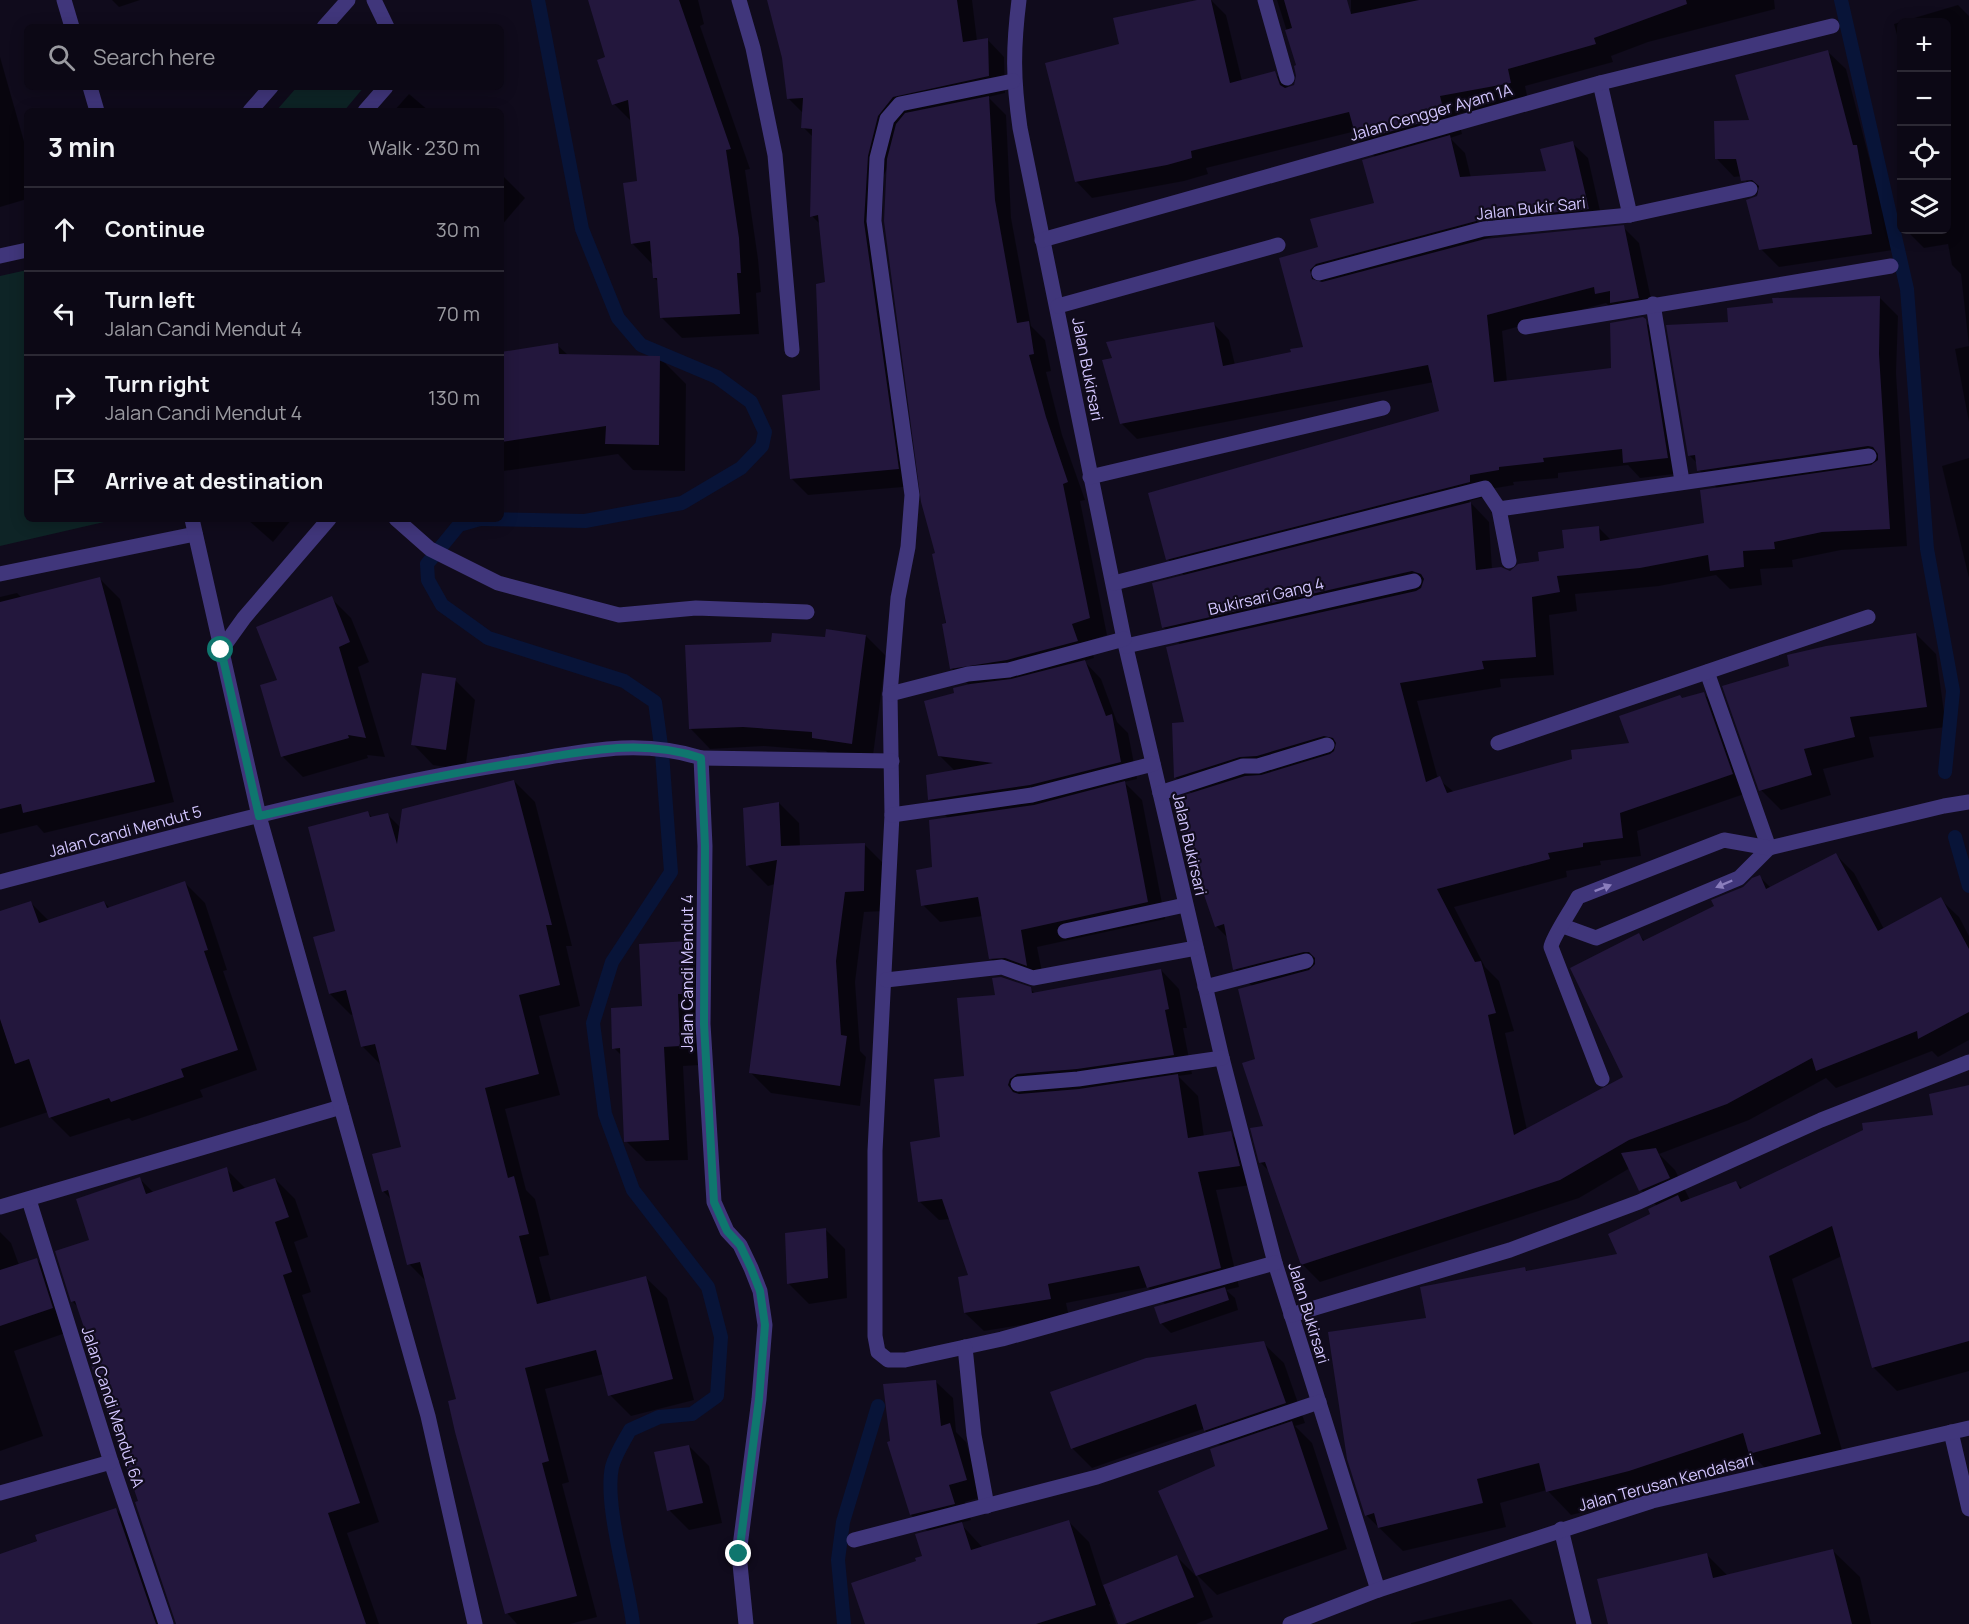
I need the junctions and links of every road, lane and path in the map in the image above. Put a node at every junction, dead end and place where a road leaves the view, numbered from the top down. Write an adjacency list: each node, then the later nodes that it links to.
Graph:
1 (64, 0): 7 (street)
2 (348, 0): 8 (street)
3 (374, 0): 9 (street)
4 (739, 0): 31 (street)
5 (1019, 0): 12 (street, Jalan Bukirsari)
6 (1265, 0): 11 (street)
7 (71, 24)
8 (327, 24)
9 (386, 24)
10 (1832, 26): 13 (street, Jalan Cengger Ayam 1A)
11 (1287, 78)
12 (1013, 81): 22 (street, Jalan Bukirsari); 49 (street)
13 (1600, 83): 21 (street); 22 (street, Jalan Cengger Ayam 1A)
14 (91, 90): 17 (street)
15 (268, 90): 18 (street)
16 (383, 90): 19 (street)
17 (96, 108)
18 (253, 108)
19 (368, 108)
20 (1750, 189): 21 (street, Jalan Bukir Sari)
21 (1630, 215): 27 (street, Jalan Bukir Sari)
22 (1042, 240): 29 (street, Jalan Bukirsari)
23 (1278, 245): 29 (street)
24 (24, 251): 25 (street)
25 (0, 256)
26 (1892, 266): 28 (street)
27 (1319, 273)
28 (1653, 304): 30 (street); 35 (street)
29 (1058, 306): 34 (street, Jalan Bukirsari)
30 (1525, 327)
31 (792, 350)
32 (1383, 408): 34 (street)
33 (1869, 456): 35 (street)
34 (1090, 477): 43 (street, Jalan Bukirsari)
35 (1682, 481): 36 (street)
36 (1499, 509): 40 (street); 43 (street)
37 (326, 522): 47 (street)
38 (399, 522): 44 (street)
39 (194, 526): 41 (street); 47 (street)
40 (1509, 561)
41 (0, 574)
42 (1414, 581): 46 (street, Bukirsari Gang 4)
43 (1114, 583): 46 (street, Jalan Bukirsari)
44 (807, 612)
45 (1868, 617): 48 (street)
46 (1125, 642): 49 (street, Bukirsari Gang 4); 54 (street, Jalan Bukirsari)
47 (221, 650): 58 (street)
48 (1707, 672): 50 (street); 59 (street)
49 (890, 694): 53 (street)
50 (1498, 743)
51 (1327, 745): 55 (street)
52 (701, 758): 53 (street); 58 (street); 90 (street, Jalan Candi Mendut 4)
53 (892, 761): 57 (street)
54 (1154, 764): 55 (street, Jalan Bukirsari); 57 (street)
55 (1160, 793): 61 (street, Jalan Bukirsari)
56 (1969, 802): 59 (street)
57 (892, 815): 66 (street)
58 (259, 816): 60 (street, Jalan Candi Mendut 5); 72 (street)
59 (1769, 848): 62 (street, one-way to 62); 62 (street, one-way to 59)
60 (0, 882)
61 (1185, 905): 63 (street); 64 (street, Jalan Bukirsari)
62 (1563, 926): 70 (street)
63 (1065, 931)
64 (1196, 948): 66 (street); 67 (street, Jalan Bukirsari)
65 (1306, 961): 67 (street)
66 (886, 980): 77 (street)
67 (1205, 987): 68 (street, Jalan Bukirsari)
68 (1222, 1058): 71 (street); 75 (street, Jalan Bukirsari)
69 (1969, 1062): 76 (street)
70 (1602, 1079)
71 (1018, 1084)
72 (341, 1107): 73 (street); 89 (street)
73 (29, 1200): 74 (street); 81 (street, Jalan Candi Mendut 6A)
74 (0, 1207)
75 (1275, 1263): 76 (street, Jalan Bukirsari); 77 (street)
76 (1291, 1315): 78 (street, Jalan Bukirsari)
77 (965, 1347): 83 (street)
78 (1318, 1402): 83 (street); 87 (street, Jalan Bukirsari)
79 (1969, 1428): 80 (street, Jalan Terusan Kendalsari)
80 (1951, 1432): 84 (street); 85 (street, Jalan Terusan Kendalsari)
81 (111, 1462): 82 (street); 88 (street, Jalan Candi Mendut 6A)
82 (0, 1493)
83 (987, 1506): 86 (street)
84 (1969, 1509)
85 (1561, 1529): 87 (street, Jalan Terusan Kendalsari); 92 (street)
86 (854, 1540)
87 (1378, 1590): 91 (street)
88 (166, 1624)
89 (476, 1624)
90 (746, 1624)
91 (1290, 1624)
92 (1584, 1624)

